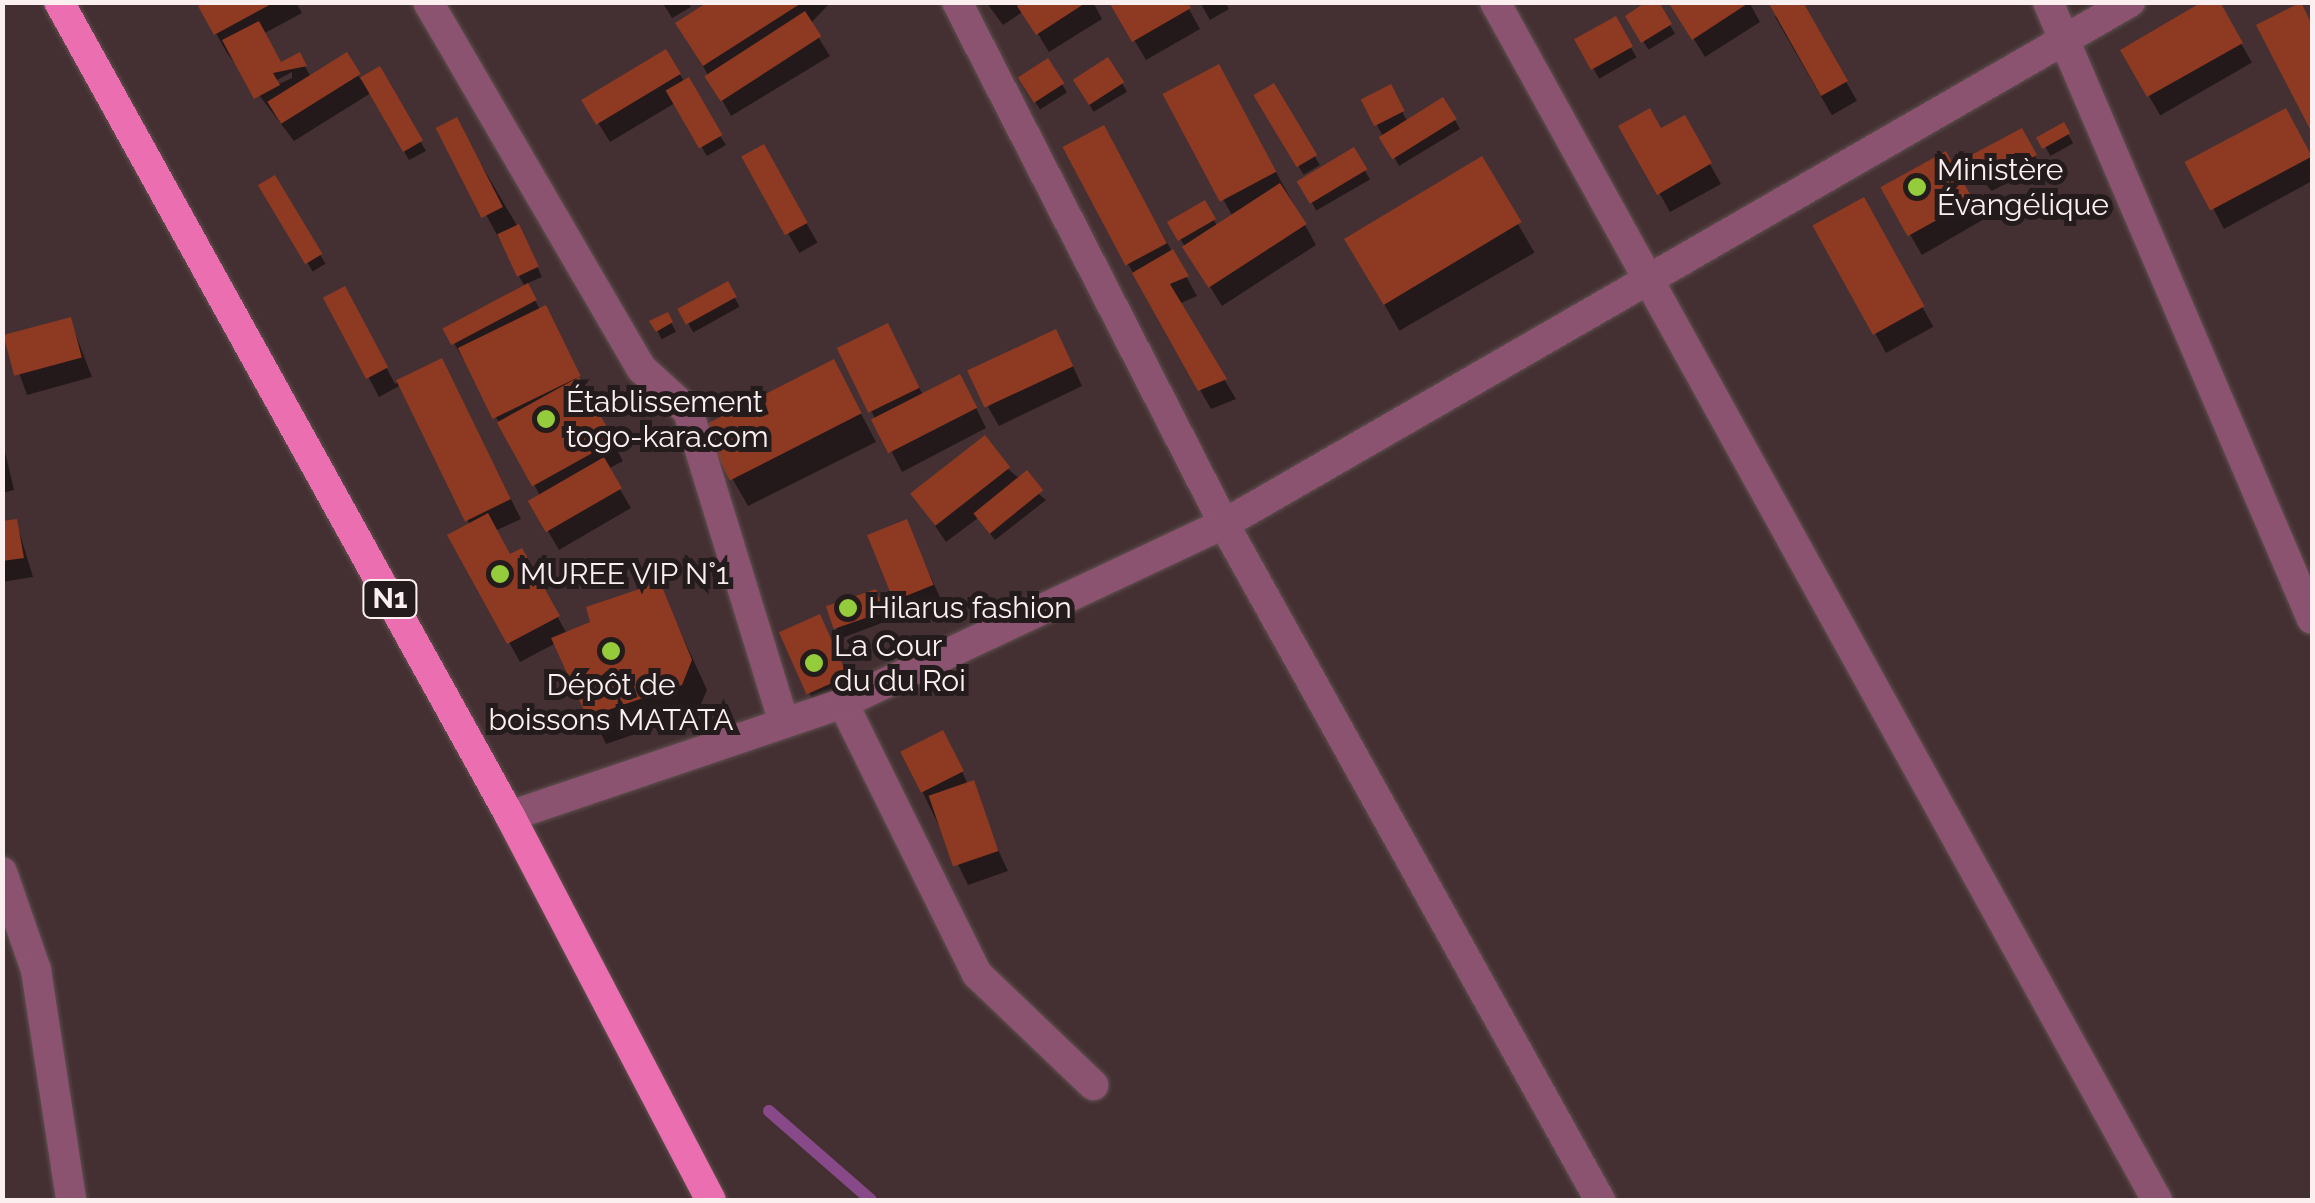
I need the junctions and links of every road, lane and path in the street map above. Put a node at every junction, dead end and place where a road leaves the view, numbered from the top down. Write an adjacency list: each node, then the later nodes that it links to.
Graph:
1 (60, 2): 13 (highway, N1)
2 (428, 2): 12 (street)
3 (957, 2): 9 (street)
4 (1494, 2): 8 (street)
5 (2048, 2): 7 (street)
6 (2130, 2): 7 (street)
7 (2065, 41): 8 (street); 10 (street)
8 (1648, 274): 9 (street); 19 (street)
9 (1224, 524): 11 (street); 18 (street)
10 (2312, 619)
11 (843, 703): 12 (street); 15 (street)
12 (783, 719): 13 (street)
13 (510, 816): 17 (highway, N1)
14 (2, 872): 16 (street)
15 (1093, 1085)
16 (71, 1200)
17 (711, 1200)
18 (1600, 1200)
19 (2157, 1200)

